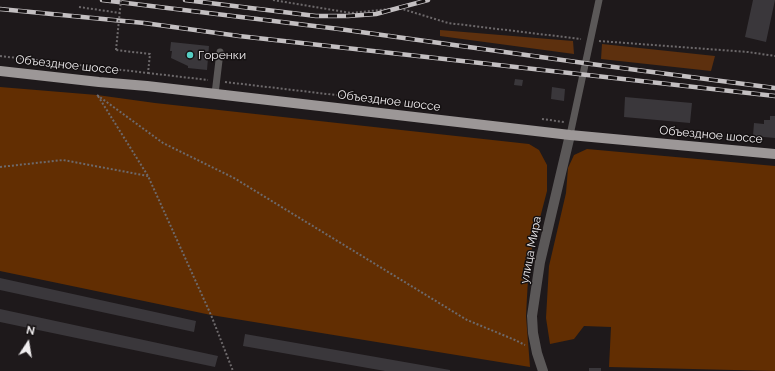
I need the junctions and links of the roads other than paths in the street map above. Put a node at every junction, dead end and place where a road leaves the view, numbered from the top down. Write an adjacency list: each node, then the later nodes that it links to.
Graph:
1 (599, 0): 5 (lane)
2 (220, 52): 4 (lane)
3 (0, 71): 4 (main road, Объездное шоссе)
4 (215, 94): 5 (main road, Объездное шоссе)
5 (570, 136): 6 (main road, Объездное шоссе); 7 (street, улица Мира)
6 (775, 154)
7 (543, 371)

